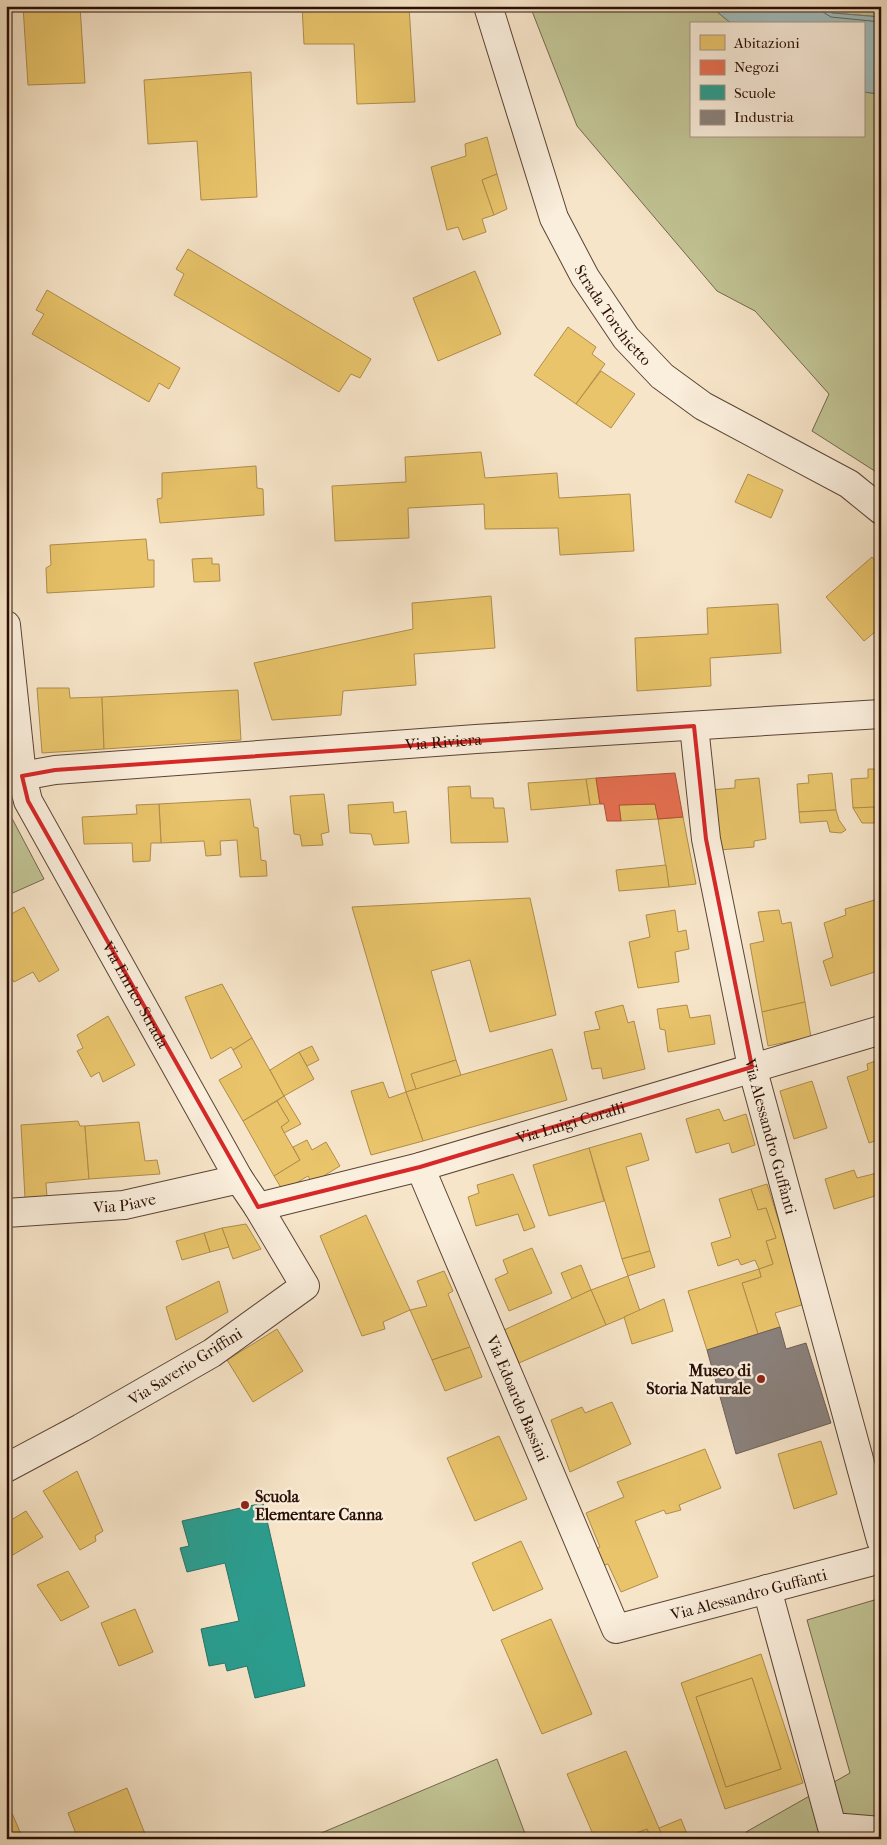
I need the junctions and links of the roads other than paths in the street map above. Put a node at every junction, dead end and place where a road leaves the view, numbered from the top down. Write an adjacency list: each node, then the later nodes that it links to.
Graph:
1 (488, 6): 2 (street, Strada Torchietto)
2 (881, 510)
3 (6, 625): 6 (street, Via Enrico Strada)
4 (881, 714): 5 (street, Via Riviera)
5 (694, 726): 6 (street, Via Riviera); 8 (street, Via Alessandro Guffanti)
6 (14, 777): 10 (street, Via Enrico Strada)
7 (881, 1030): 8 (street, Via Luigi Coralli)
8 (752, 1067): 9 (street, Via Luigi Coralli); 14 (street, Via Alessandro Guffanti)
9 (420, 1168): 11 (street, Via Luigi Coralli); 17 (street, Via Edoardo Bassini)
10 (239, 1179): 11 (street, Via Enrico Strada); 12 (street, Via Piave)
11 (258, 1207): 13 (street, Via Saverio Griffini)
12 (6, 1213)
13 (6, 1468)
14 (881, 1540)
15 (881, 1559): 16 (street, Via Alessandro Guffanti)
16 (767, 1589): 17 (street, Via Alessandro Guffanti); 18 (street)
17 (616, 1629)
18 (881, 1831)

